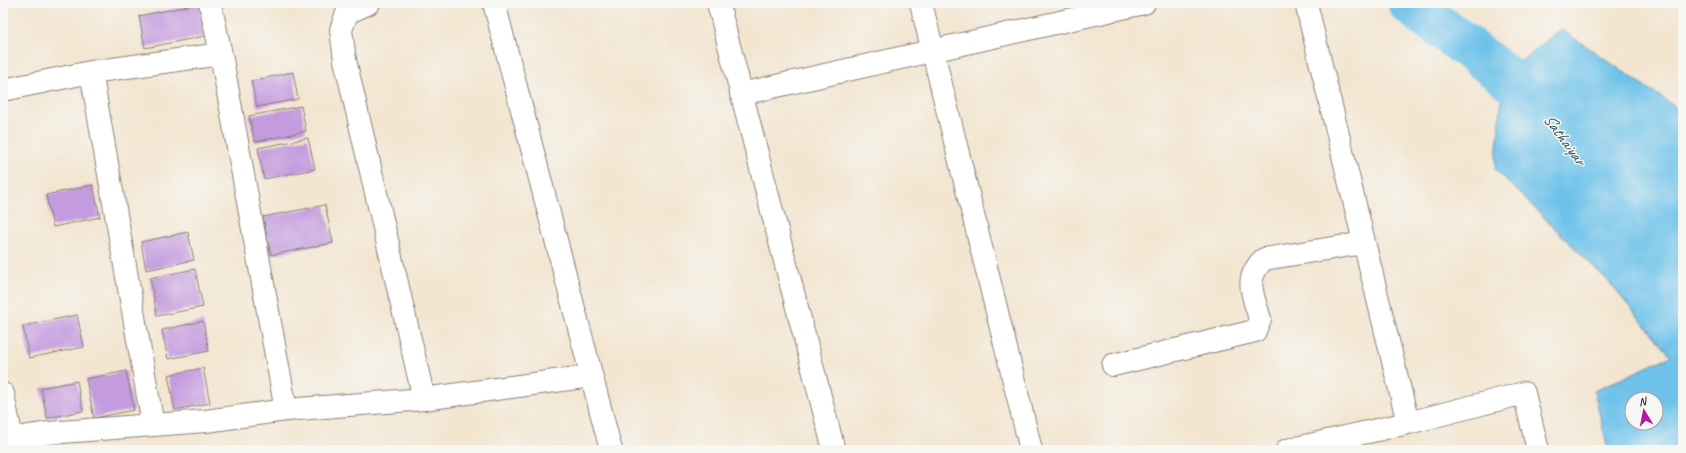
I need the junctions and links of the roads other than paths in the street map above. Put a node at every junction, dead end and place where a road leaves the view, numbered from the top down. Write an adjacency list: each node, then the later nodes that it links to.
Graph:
1 (210, 3): 9 (street)
2 (369, 3): 17 (street)
3 (494, 3): 15 (street)
4 (718, 3): 12 (street)
5 (922, 3): 8 (street)
6 (1144, 3): 8 (street)
7 (1306, 3): 13 (street)
8 (934, 50): 12 (street); 24 (street)
9 (221, 54): 10 (street); 18 (street)
10 (92, 72): 11 (street); 20 (street)
11 (3, 90)
12 (741, 94): 23 (street)
13 (1364, 243): 14 (street); 19 (street)
14 (1114, 365)
15 (591, 376): 17 (street); 22 (street)
16 (3, 394): 21 (street)
17 (424, 399): 18 (street)
18 (286, 410): 20 (street)
19 (1408, 423): 25 (street); 26 (street)
20 (153, 425): 21 (street)
21 (8, 439)
22 (611, 450)
23 (834, 450)
24 (1031, 450)
25 (1287, 450)
26 (1538, 450)

